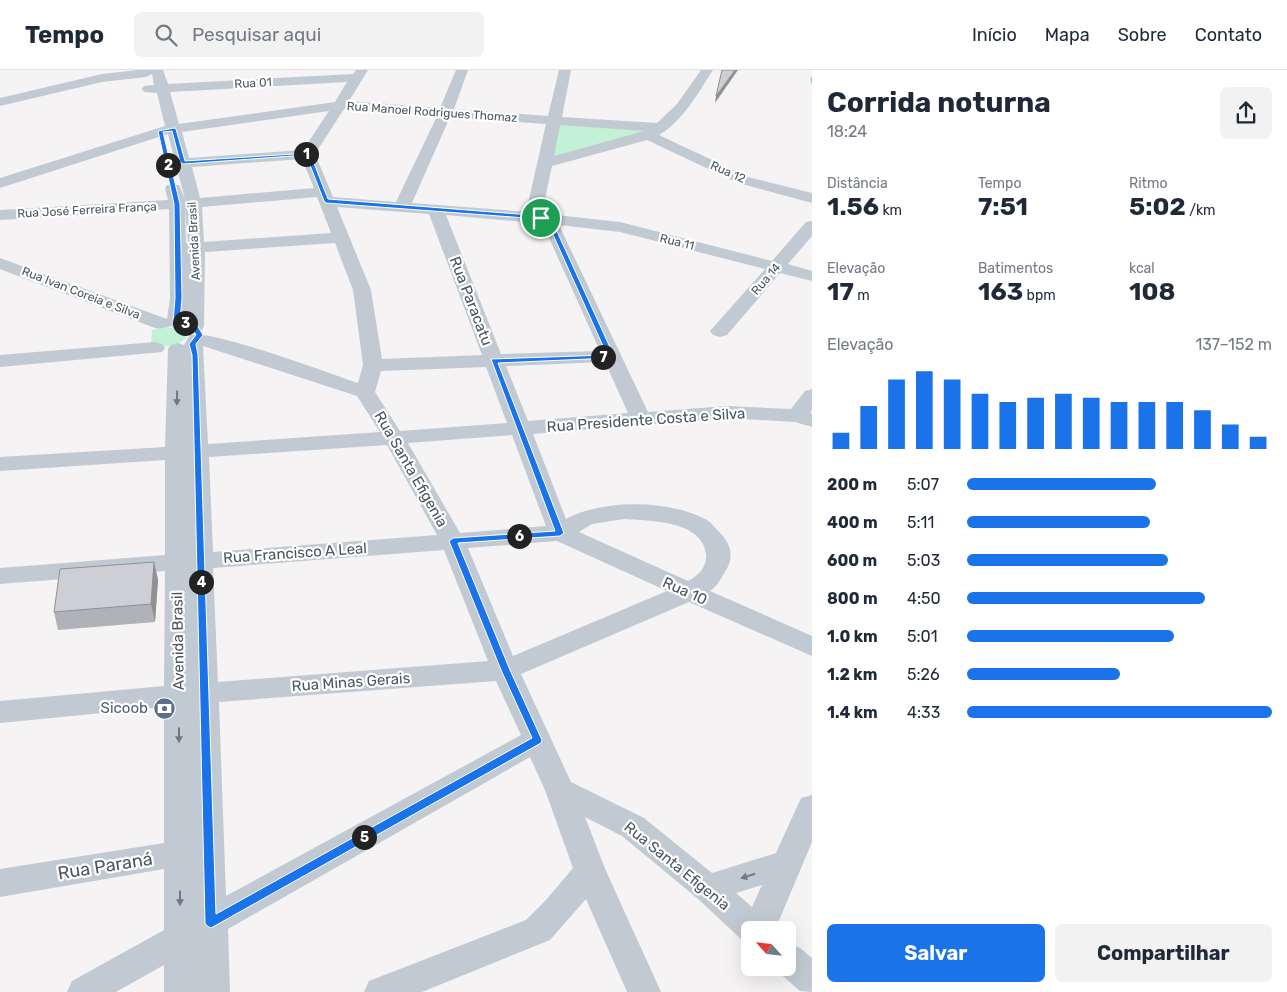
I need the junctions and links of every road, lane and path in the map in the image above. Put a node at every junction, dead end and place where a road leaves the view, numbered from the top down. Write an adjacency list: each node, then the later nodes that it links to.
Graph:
1 (462, 70): 9 (street)
2 (565, 70): 10 (street)
3 (707, 70): 11 (street)
4 (149, 71): 6 (street, Avenida Brasil); 7 (street)
5 (360, 74): 6 (street, Rua 01); 8 (street)
6 (156, 89): 12 (street, Avenida Brasil)
7 (0, 102)
8 (340, 105): 9 (street, Rua Manoel Rodrigues Thomaz); 12 (street, Rua Manoel Rodrigues Thomaz); 14 (street)
9 (445, 113): 10 (street, Rua Manoel Rodrigues Thomaz); 22 (street)
10 (554, 121): 11 (street, Rua Manoel Rodrigues Thomaz); 16 (street)
11 (662, 128): 13 (street)
12 (167, 130): 15 (street, Avenida Brasil); 17 (street, Rua Manoel Rodrigues Thomaz); 21 (street, Avenida Brasil)
13 (648, 135): 16 (street); 19 (street, Rua 12)
14 (308, 154): 15 (street); 18 (street)
15 (183, 162): 20 (street, Avenida Brasil)
16 (544, 163): 25 (street)
17 (0, 183)
18 (324, 196): 20 (street, Rua José Ferreira França); 22 (street, Rua José Ferreira França); 27 (street)
19 (812, 198)
20 (194, 203): 21 (street, Rua José Ferreira França); 28 (street, Avenida Brasil)
21 (177, 204): 24 (street, Rua José Ferreira França); 29 (street, Avenida Brasil)
22 (402, 207): 23 (street, Rua José Ferreira França)
23 (436, 210): 25 (street, Rua 11); 37 (street, Rua Paracatu)
24 (0, 215)
25 (541, 218): 30 (street, Rua 11); 35 (street)
26 (812, 226): 30 (street, Rua 14)
27 (341, 237): 28 (street); 38 (street)
28 (196, 248): 29 (street); 34 (street, Avenida Brasil)
29 (177, 249): 34 (street, Avenida Brasil)
30 (776, 267): 32 (street, Rua 11); 33 (street, Rua 14)
31 (1, 268): 34 (street, Rua Ivan Coreia e Silva)
32 (812, 276)
33 (720, 331)
34 (179, 336): 36 (street); 39 (street); 45 (street, Avenida Brasil)
35 (611, 356): 37 (street); 41 (street)
36 (0, 361)
37 (494, 361): 38 (street); 43 (street, Rua Paracatu)
38 (373, 365): 39 (street)
39 (365, 392): 44 (street, Rua Santa Efigenia)
40 (812, 395): 42 (street)
41 (641, 419): 42 (street, Rua Presidente Costa e Silva); 43 (street, Rua Presidente Costa e Silva)
42 (804, 419)
43 (519, 429): 44 (street, Rua Presidente Costa e Silva); 47 (street, Rua Paracatu)
44 (394, 438): 45 (street, Rua Presidente Costa e Silva); 48 (street, Rua Santa Efigenia)
45 (187, 451): 46 (street, Rua Presidente Costa e Silva); 49 (street, Avenida Brasil)
46 (0, 464)
47 (560, 533): 48 (street, Rua Francisco A Leal); 51 (street, Rua 10); 51 (street, Rua Minas Gerais)
48 (453, 541): 49 (street, Rua Francisco A Leal); 53 (street, Rua Santa Efigenia)
49 (189, 561): 50 (street, Rua Francisco A Leal); 54 (street, Avenida Brasil)
50 (0, 576)
51 (688, 592): 52 (street, Rua 10); 53 (street, Rua Minas Gerais)
52 (812, 647)
53 (505, 670): 54 (street, Rua Minas Gerais); 56 (street, Rua Santa Efigenia)
54 (191, 694): 55 (street, Rua Minas Gerais); 59 (street, Avenida Brasil)
55 (0, 712)
56 (537, 740): 57 (street, Rua Santa Efigenia); 66 (street)
57 (560, 790): 61 (street); 63 (street, Rua Santa Efigenia)
58 (812, 806): 60 (street)
59 (194, 851): 62 (street, Rua Paraná); 66 (street, Avenida Brasil); 67 (street, Avenida Brasil, one-way to 67)
60 (788, 863): 63 (street, one-way to 63); 65 (street)
61 (590, 871): 73 (street); 74 (street)
62 (0, 883)
63 (708, 888): 64 (street, Rua Santa Efigenia)
64 (746, 921)
65 (760, 921)
66 (211, 923): 67 (street); 72 (street, Avenida Brasil)
67 (180, 940): 70 (street); 71 (street, Avenida Brasil)
68 (796, 966): 69 (street)
69 (812, 980)
70 (84, 992)
71 (182, 992)
72 (213, 992)
73 (381, 992)
74 (644, 992)

